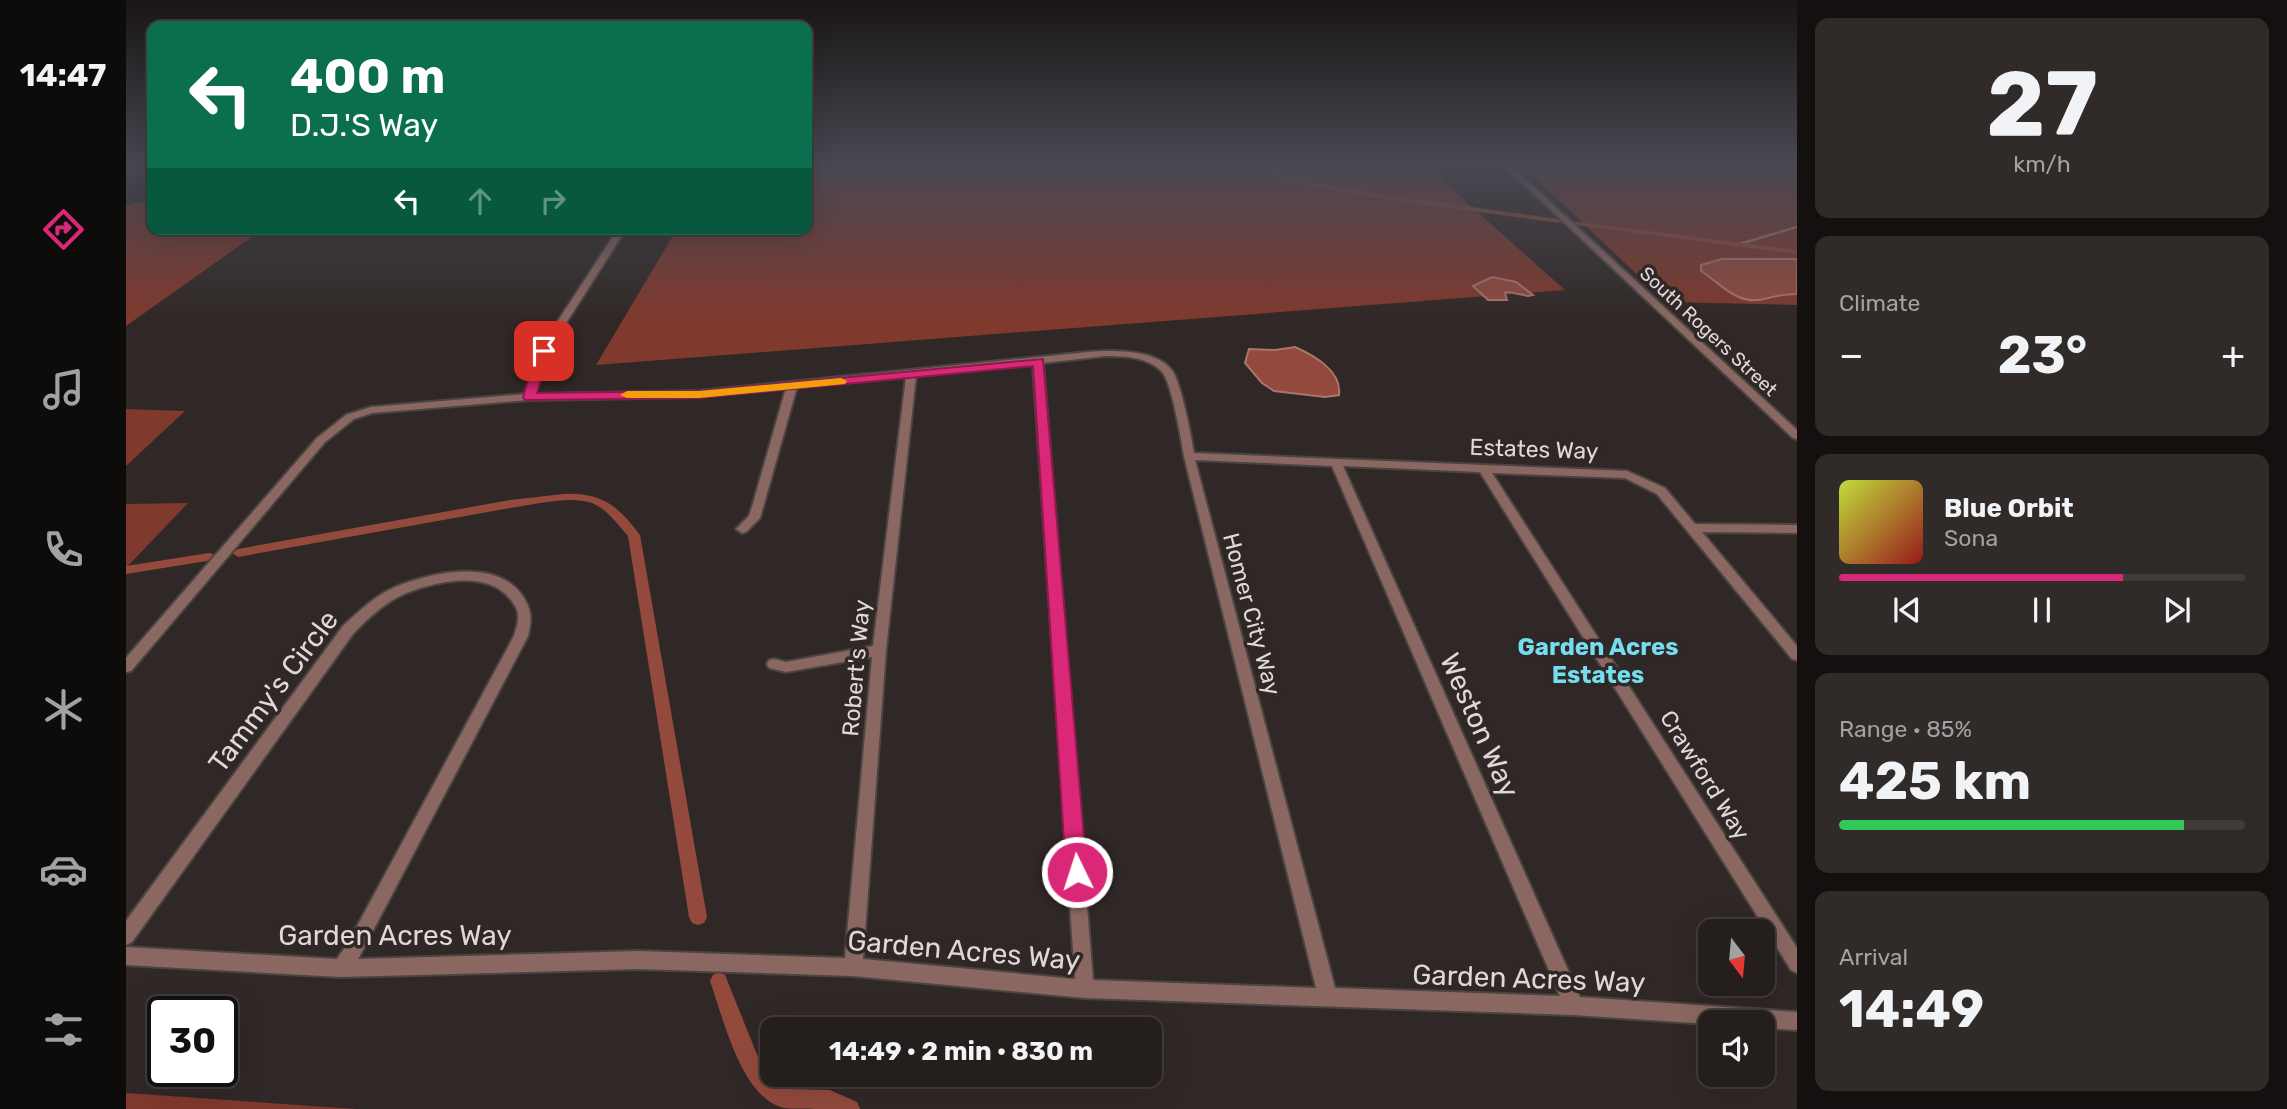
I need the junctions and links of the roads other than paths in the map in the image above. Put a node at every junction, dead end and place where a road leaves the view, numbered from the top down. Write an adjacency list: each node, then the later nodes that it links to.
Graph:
1 (1562, 217): 7 (street, South Rogers Street)
2 (618, 235): 6 (street)
3 (1038, 361): 4 (street, Homer City Way); 8 (street, Homer City Way); 23 (street)
4 (911, 375): 5 (street, Homer City Way); 14 (street, Robert's Way)
5 (792, 386): 6 (street, Homer City Way); 12 (street)
6 (529, 397): 17 (street)
7 (1797, 436)
8 (1189, 456): 9 (street, Estates Way); 24 (street, Homer City Way)
9 (1337, 464): 10 (street, Estates Way); 25 (street, Weston Way)
10 (1484, 469): 11 (street, Estates Way); 20 (street, Crawford Way)
11 (1691, 527): 13 (street); 15 (street, Estates Way)
12 (742, 529)
13 (1797, 529)
14 (879, 650): 16 (street); 21 (street, Robert's Way)
15 (1797, 655)
16 (774, 664)
17 (126, 667)
18 (126, 936): 22 (street, Tammy's Circle)
19 (126, 956): 22 (street, Garden Acres Way)
20 (1797, 964)
21 (853, 967): 22 (street, Garden Acres Way); 23 (street, Garden Acres Way)
22 (341, 968)
23 (1085, 989): 24 (street, Garden Acres Way)
24 (1328, 998): 25 (street, Garden Acres Way)
25 (1574, 1006): 26 (street, Garden Acres Way)
26 (1797, 1021)

